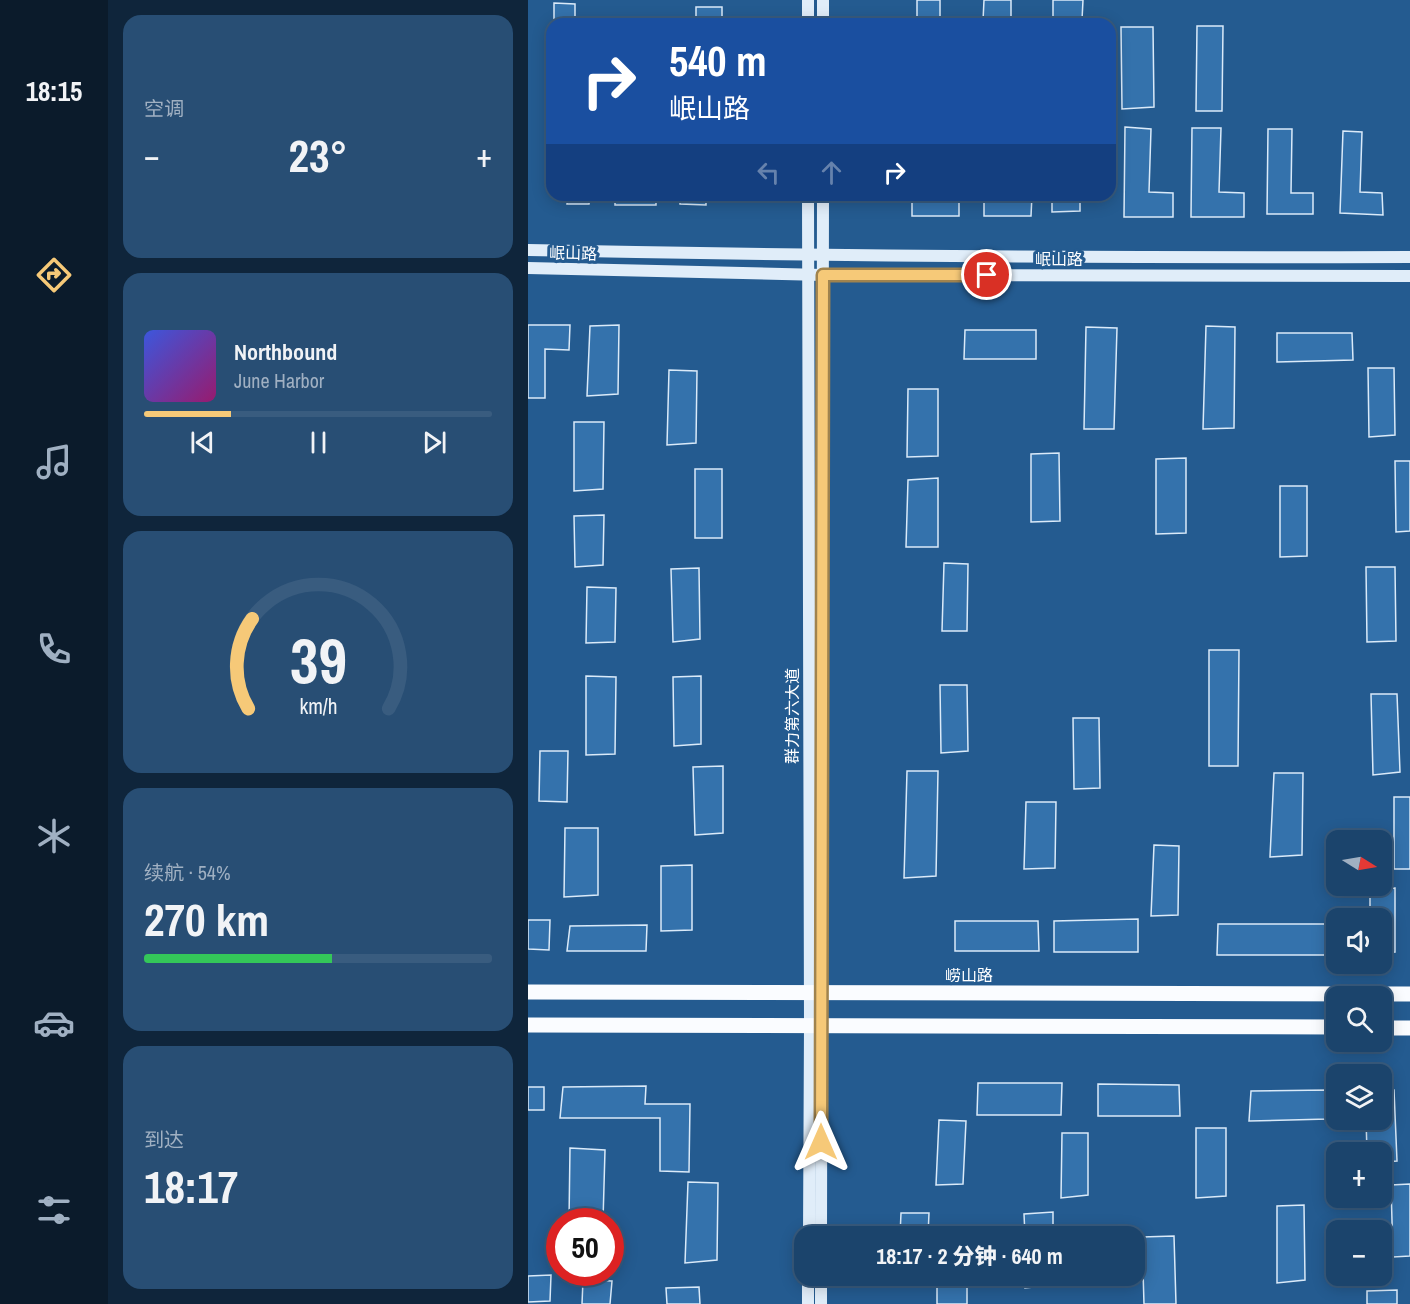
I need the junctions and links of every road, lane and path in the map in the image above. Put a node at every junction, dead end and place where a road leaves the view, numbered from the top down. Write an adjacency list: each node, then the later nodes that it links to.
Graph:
1 (808, 0): 3 (main road)
2 (823, 0): 4 (main road)
3 (808, 18)
4 (823, 18)
5 (808, 201): 8 (main road, 群力第六大道)
6 (823, 201): 9 (main road, 群力第六大道)
7 (528, 250): 8 (main road, 岷山路)
8 (807, 256): 9 (main road, 岷山路); 12 (main road, 群力第六大道)
9 (823, 256): 10 (main road, 岷山路); 13 (main road, 群力第六大道)
10 (1410, 257)
11 (528, 268): 12 (main road, 岷山路)
12 (808, 273): 13 (main road, 岷山路); 16 (main road, 群力第六大道)
13 (823, 275): 14 (main road, 岷山路); 16 (main road, 群力第六大道)
14 (1410, 276)
15 (528, 992): 16 (main road, 崂山路)
16 (815, 993): 17 (main road, 崂山路); 19 (main road, 群力第六大道)
17 (1410, 994)
18 (528, 1025): 19 (main road)
19 (816, 1025): 20 (main road); 23 (main road, 群力第六大道); 24 (main road, 群力第六大道)
20 (1326, 1027)
21 (1392, 1028): 22 (main road)
22 (1410, 1028)
23 (808, 1226)
24 (821, 1226)
25 (808, 1286): 27 (main road)
26 (821, 1286): 28 (main road)
27 (808, 1304)
28 (821, 1304)

